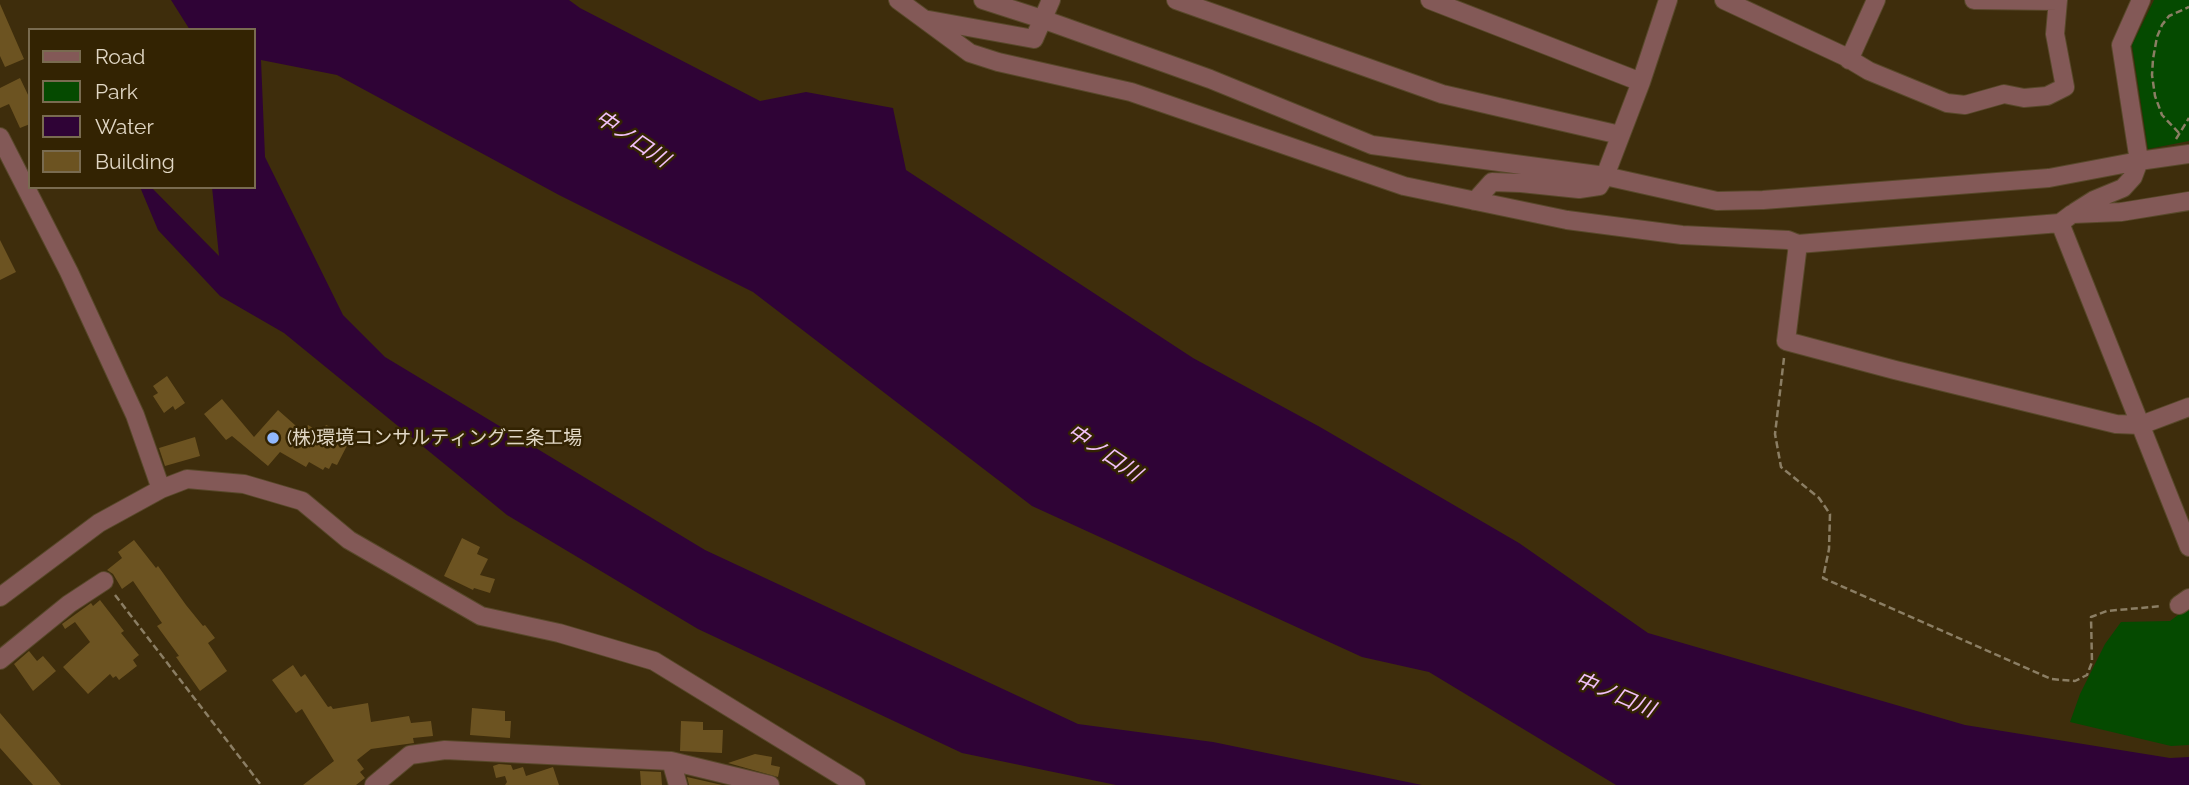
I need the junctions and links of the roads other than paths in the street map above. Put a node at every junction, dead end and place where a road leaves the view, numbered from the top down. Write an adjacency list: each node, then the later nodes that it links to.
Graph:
1 (898, 0): 12 (street)
2 (983, 0): 13 (street)
3 (1051, 0): 13 (street)
4 (1176, 0): 16 (street)
5 (1430, 0): 15 (street)
6 (1668, 0): 15 (street)
7 (1724, 0): 14 (street)
8 (1876, 0): 14 (street)
9 (1973, 0): 11 (street)
10 (2141, 0): 19 (street)
11 (2058, 1): 14 (street)
12 (926, 19): 13 (street); 21 (street)
13 (1042, 19): 20 (street)
14 (1849, 60)
15 (1641, 82): 16 (street)
16 (1620, 135): 20 (street)
17 (0, 137): 27 (street)
18 (2182, 156): 19 (street)
19 (2139, 161): 20 (street); 23 (street)
20 (1605, 176): 21 (street)
21 (1475, 201): 24 (street)
22 (2189, 201): 23 (street)
23 (2066, 218): 24 (street); 26 (street)
24 (1798, 244): 26 (street)
25 (2189, 407): 26 (street)
26 (2141, 425): 28 (street)
27 (161, 489): 30 (street); 33 (street)
28 (2189, 547)
29 (104, 581): 31 (street)
30 (0, 597)
31 (0, 660)
32 (671, 761): 34 (street); 35 (street); 36 (street)
33 (849, 784)
34 (374, 785)
35 (678, 785)
36 (770, 785)

